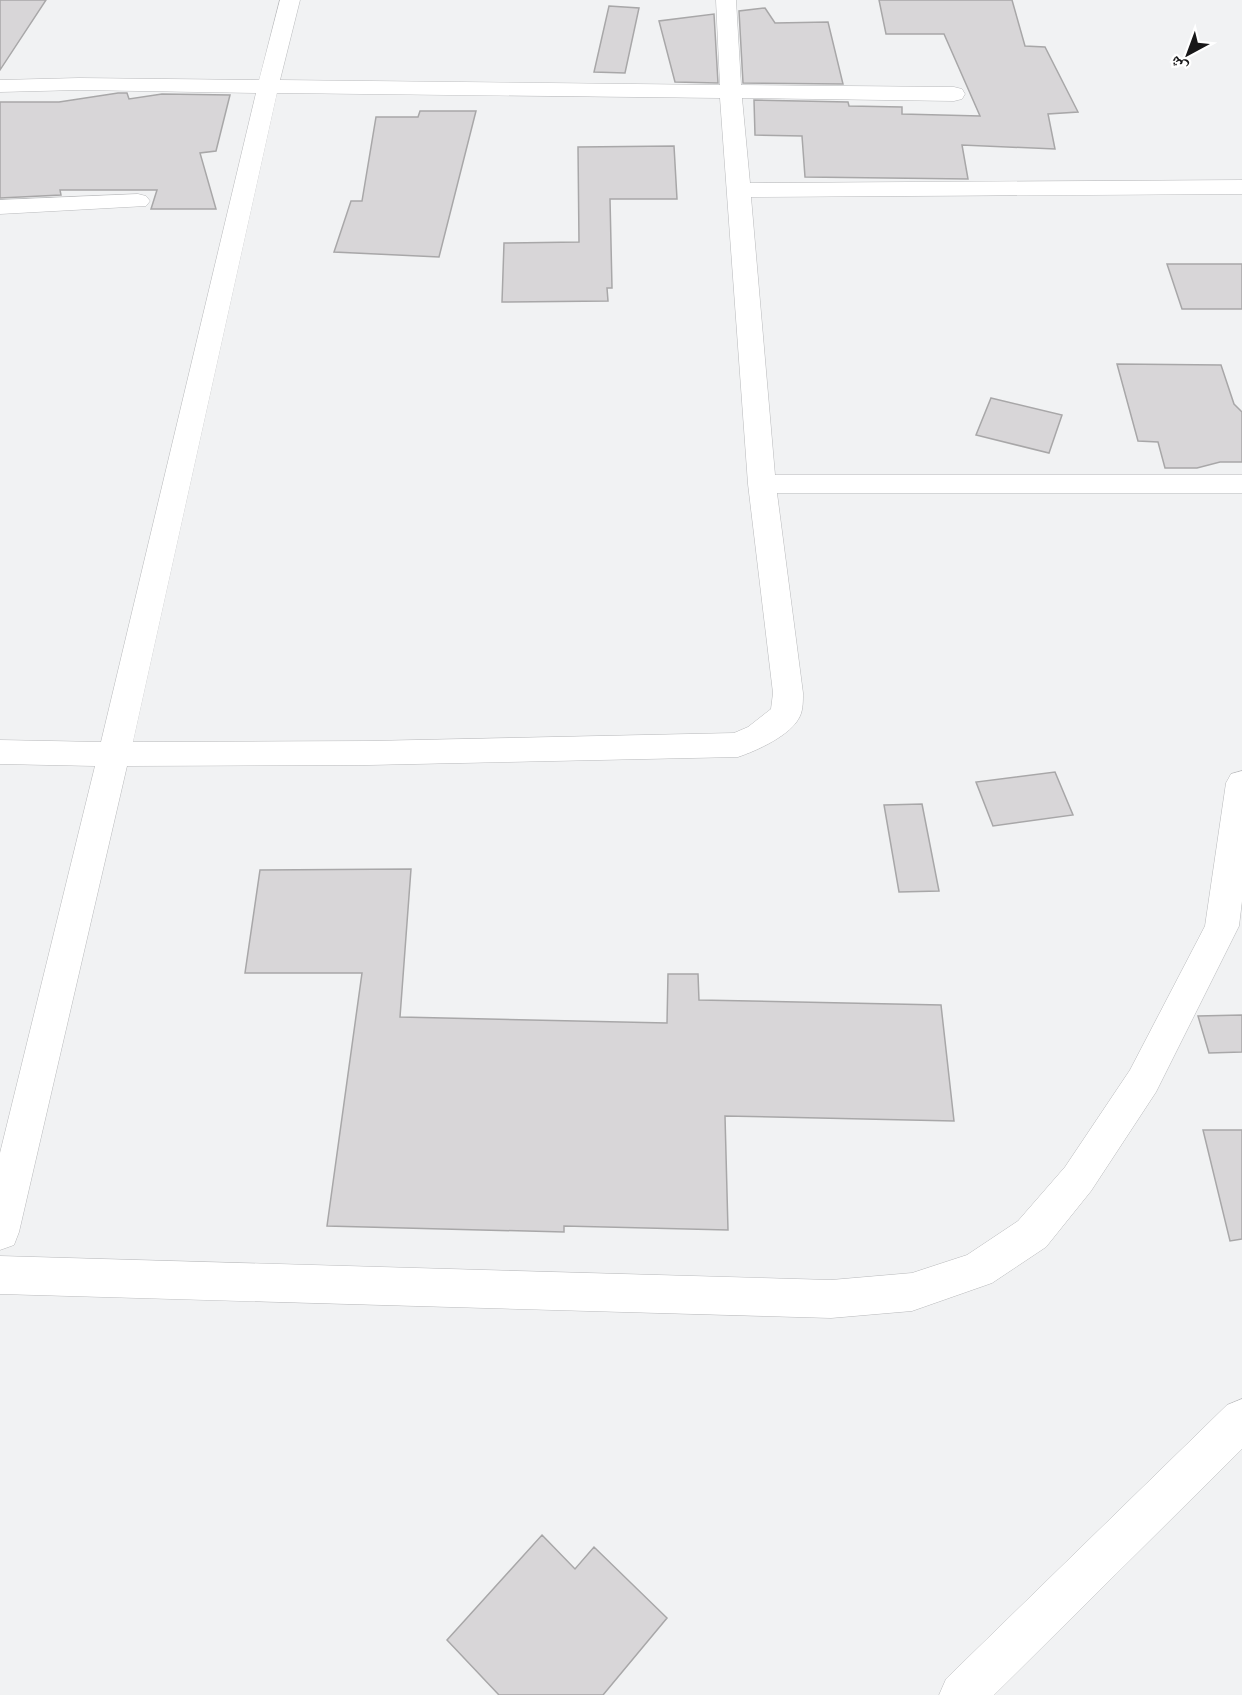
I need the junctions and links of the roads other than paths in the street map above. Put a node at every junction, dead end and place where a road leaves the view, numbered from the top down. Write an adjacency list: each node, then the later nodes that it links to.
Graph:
1 (290, 0): 4 (street)
2 (726, 0): 5 (street)
3 (0, 86): 4 (street)
4 (268, 86): 5 (street); 14 (street)
5 (731, 93): 6 (street); 8 (street)
6 (954, 94)
7 (1242, 187): 8 (street)
8 (740, 190): 11 (street)
9 (138, 201): 10 (street)
10 (0, 207)
11 (762, 484): 12 (street); 14 (street)
12 (1242, 484)
13 (0, 752): 14 (street)
14 (114, 755): 17 (street)
15 (1242, 783): 16 (street)
16 (1232, 921): 18 (street)
17 (0, 1232)
18 (0, 1275)
19 (1242, 1420): 20 (street)
20 (962, 1695)

